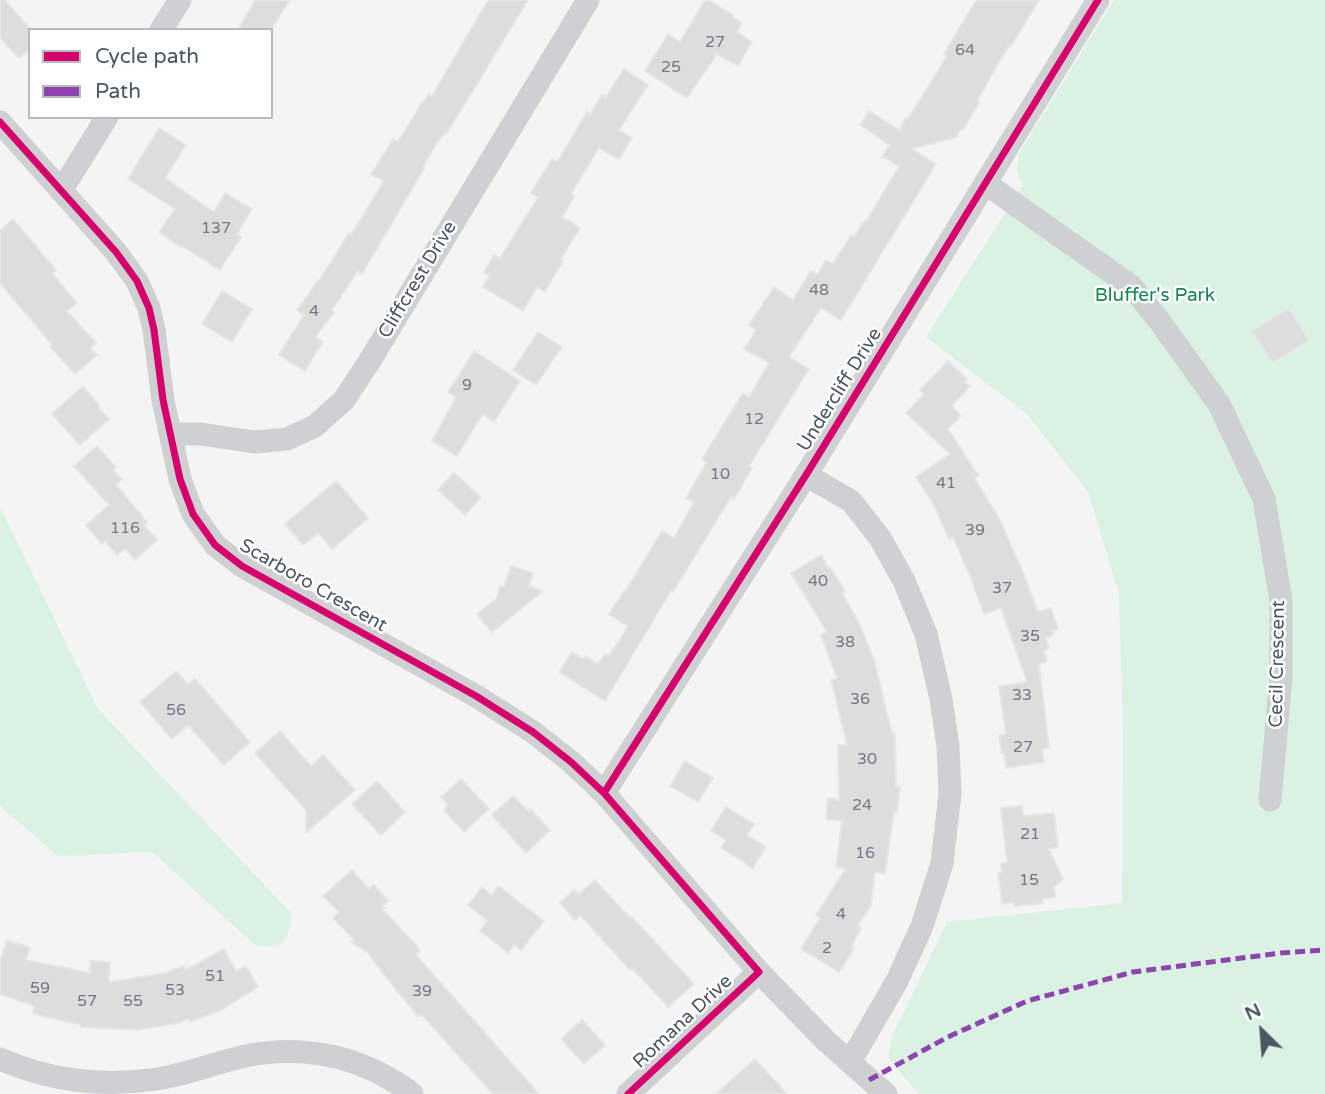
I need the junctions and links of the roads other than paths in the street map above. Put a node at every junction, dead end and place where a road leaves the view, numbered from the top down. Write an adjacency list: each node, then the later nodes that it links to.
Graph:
1 (180, 0): 4 (street)
2 (588, 0): 9 (street, Cliffcrest Drive)
3 (1098, 0): 7 (street, Undercliff Drive)
4 (162, 28)
5 (106, 119): 8 (street)
6 (0, 122): 8 (street, Scarboro Crescent)
7 (985, 183): 10 (street, Undercliff Drive); 12 (street, Cecil Crescent)
8 (61, 191): 9 (street, Scarboro Crescent)
9 (171, 434): 11 (street, Scarboro Crescent)
10 (806, 475): 11 (street, Undercliff Drive); 15 (street)
11 (604, 793): 13 (street, Scarboro Crescent)
12 (1270, 800)
13 (759, 972): 15 (street, Scarboro Crescent); 17 (street, Romana Drive)
14 (0, 1059): 16 (street)
15 (850, 1062): 18 (street, Scarboro Crescent)
16 (412, 1094)
17 (628, 1094)
18 (886, 1094)

